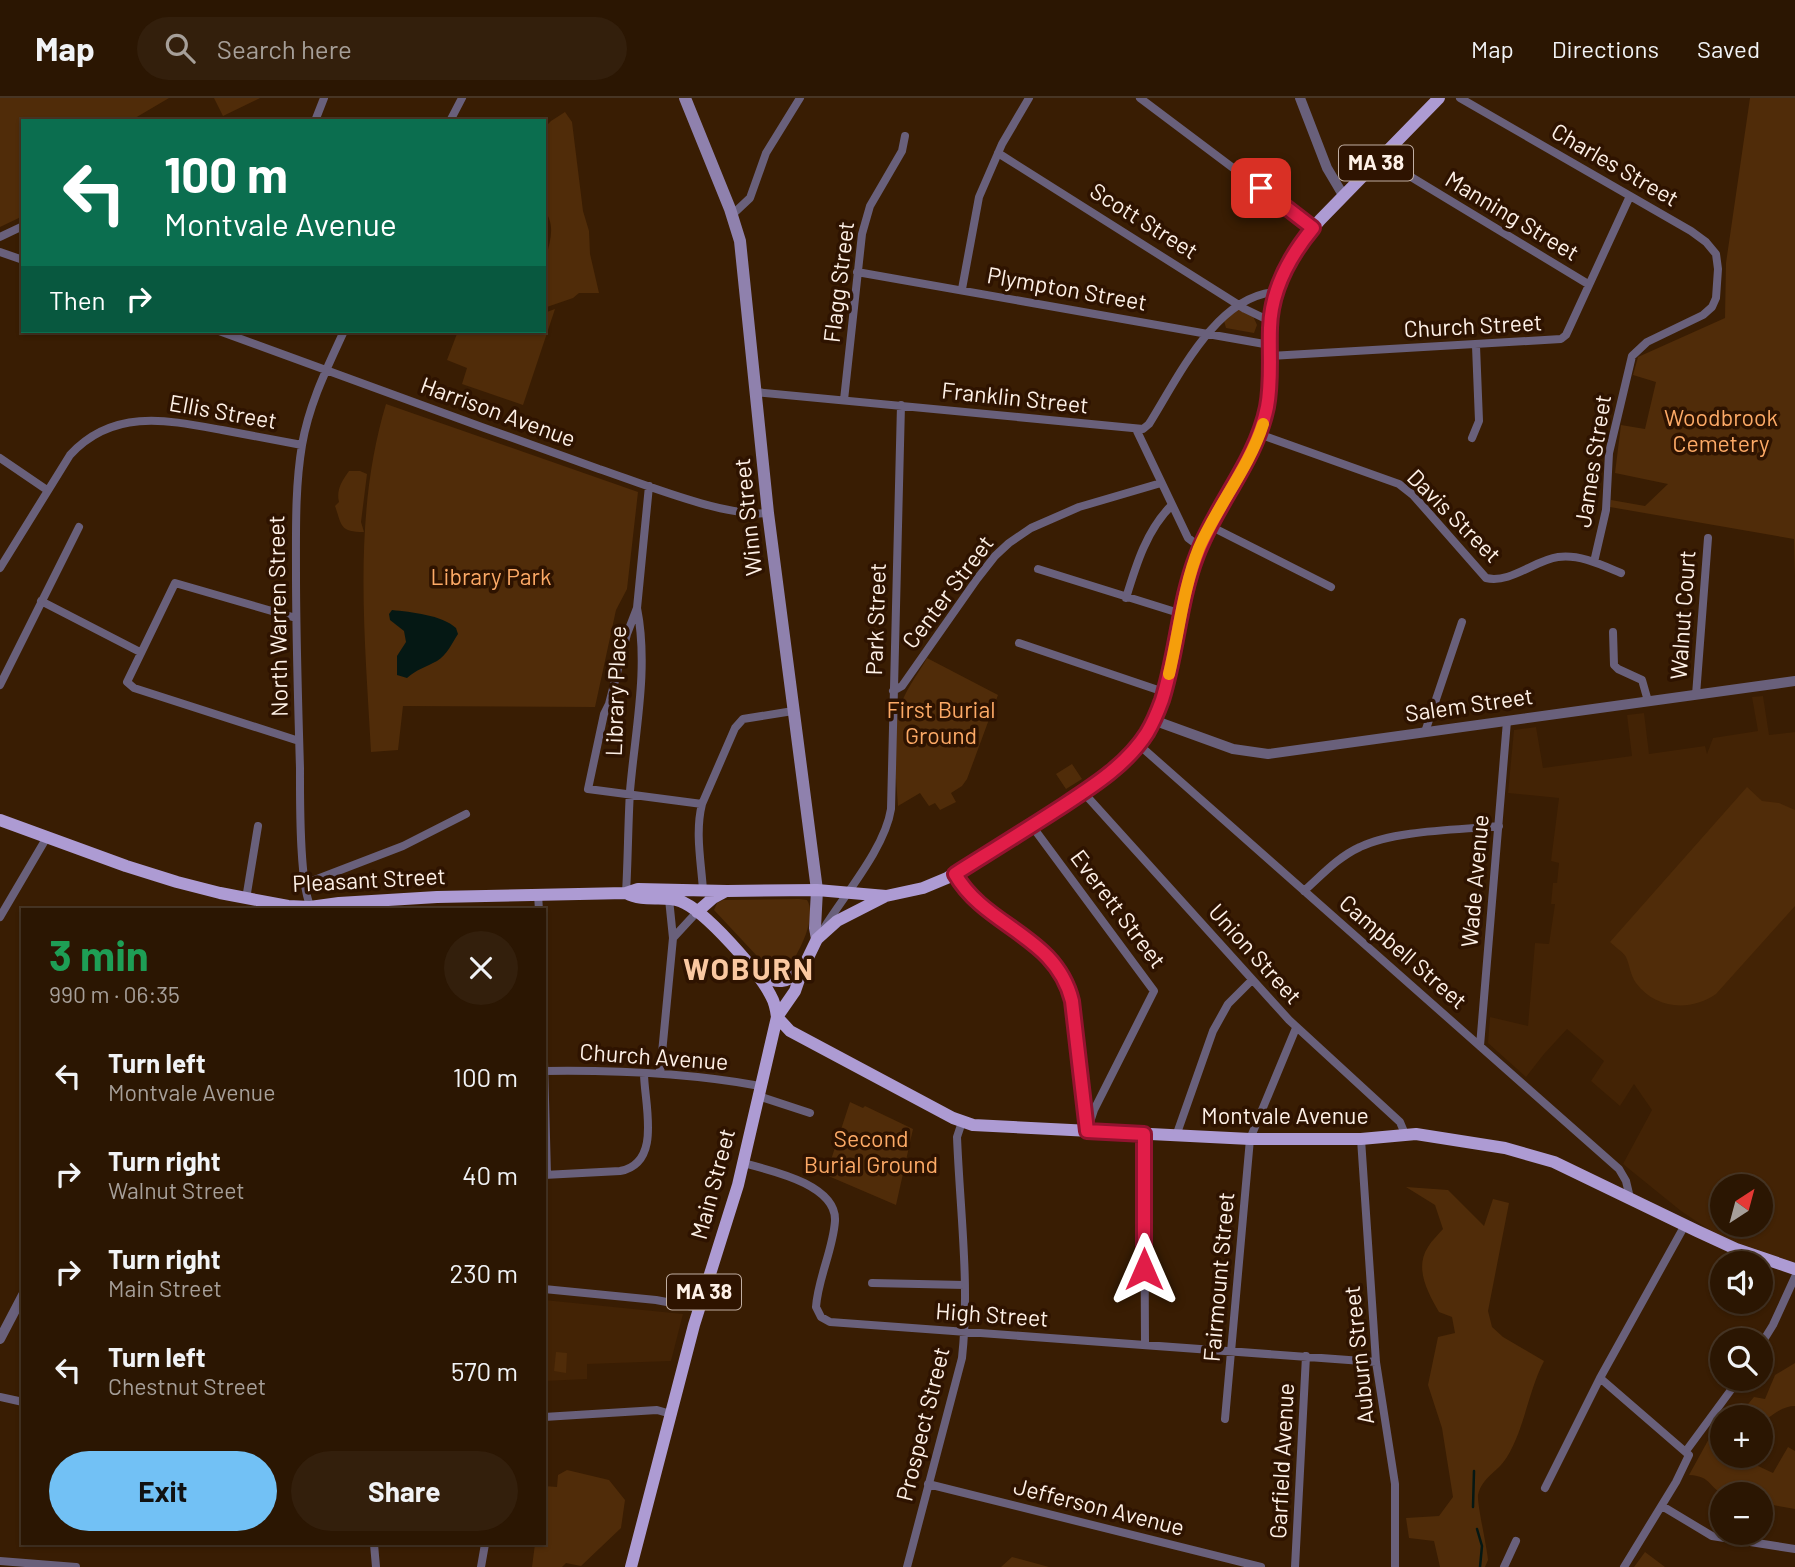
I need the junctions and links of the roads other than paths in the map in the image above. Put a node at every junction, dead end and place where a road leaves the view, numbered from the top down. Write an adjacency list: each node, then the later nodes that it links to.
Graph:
1 (324, 98): 10 (street)
2 (462, 98): 11 (street)
3 (685, 98): 17 (main road, Winn Street)
4 (800, 98): 17 (street)
5 (1029, 98): 13 (street)
6 (1140, 98): 19 (street)
7 (1300, 98): 15 (street)
8 (1439, 98): 14 (main road, Main Street / MA 38)
9 (1460, 98): 16 (street, Charles Street)
10 (316, 119)
11 (451, 119)
12 (905, 136): 24 (street, Flagg Street)
13 (998, 153): 26 (street); 28 (street, Scott Street)
14 (1382, 156): 15 (main road, Main Street / MA 38); 25 (street, Manning Street)
15 (1343, 195): 19 (main road, Main Street / MA 38)
16 (1630, 196): 21 (street, Charles Street); 25 (street, Church Street)
17 (733, 214): 36 (main road, Winn Street)
18 (21, 227): 20 (street)
19 (1313, 228): 27 (main road, Main Street / MA 38)
20 (0, 237)
21 (1712, 248): 53 (street, James Street)
22 (0, 254): 23 (street)
23 (21, 259)
24 (857, 272): 26 (street, Plympton Street); 37 (street, Flagg Street)
25 (1588, 284): 33 (street, Church Street)
26 (962, 289): 32 (street, Plympton Street)
27 (1275, 292): 28 (street); 29 (main road, Main Street / MA 38)
28 (1239, 304): 29 (street, Scott Street); 32 (street)
29 (1270, 321): 34 (main road, Main Street / MA 38)
30 (232, 333): 35 (street, Harrison Avenue)
31 (343, 333): 35 (street, North Warren Street)
32 (1209, 334): 34 (street, Plympton Street); 39 (street)
33 (1476, 345): 34 (street, Church Street); 41 (street)
34 (1270, 351): 40 (main road, Main Street / MA 38)
35 (325, 370): 42 (street, North Warren Street); 45 (street, Harrison Avenue)
36 (755, 392): 37 (street, Franklin Street); 48 (main road, Winn Street)
37 (844, 400): 38 (street, Franklin Street)
38 (901, 405): 39 (street, Franklin Street); 69 (street, Park Street)
39 (1136, 429): 44 (street)
40 (1259, 434): 49 (main road, Main Street / MA 38); 53 (street, Davis Street)
41 (1472, 438)
42 (302, 445): 46 (street, Ellis Street); 62 (street, North Warren Street)
43 (0, 458): 46 (street)
44 (1161, 484): 47 (street); 69 (street, Center Street)
45 (649, 486): 48 (street, Harrison Avenue); 60 (street)
46 (47, 490): 54 (street, Ellis Street)
47 (1172, 505): 52 (street); 58 (street)
48 (768, 513): 73 (main road, Winn Street)
49 (1210, 526): 52 (main road, Main Street / MA 38); 57 (street)
50 (79, 527): 59 (street)
51 (1708, 538): 71 (street, Walnut Court)
52 (1200, 547): 61 (main road, Main Street / MA 38)
53 (1594, 562): 56 (street, Davis Street)
54 (0, 568)
55 (1038, 569): 58 (street)
56 (1621, 573)
57 (1331, 587)
58 (1126, 598): 61 (street)
59 (41, 601): 66 (street); 68 (street)
60 (637, 608): 80 (street, Library Place); 80 (street, Library Place)
61 (1182, 614): 70 (main road, Main Street / MA 38)
62 (296, 618): 66 (street); 77 (street, North Warren Street)
63 (1462, 622): 76 (street)
64 (1613, 632): 72 (street)
65 (1019, 643): 70 (street)
66 (140, 652): 77 (street)
67 (1795, 681): 71 (street, Salem Street)
68 (0, 685)
69 (893, 691): 95 (street, Park Street)
70 (1164, 692): 74 (main road, Main Street / MA 38)
71 (1696, 695): 72 (street, Salem Street)
72 (1648, 701): 75 (street, Salem Street)
73 (793, 710): 81 (street); 91 (main road, Winn Street)
74 (1153, 720): 76 (street, Salem Street); 78 (main road, Main Street / MA 38)
75 (1507, 720): 76 (street, Salem Street); 84 (street, Wade Avenue)
76 (1425, 732)
77 (299, 741): 89 (street, North Warren Street)
78 (1138, 744): 79 (main road, Main Street / MA 38); 93 (street, Campbell Street)
79 (1083, 792): 86 (main road, Main Street / MA 38); 110 (street, Union Street)
80 (630, 794): 81 (street); 94 (street, Library Place)
81 (702, 804): 90 (street)
82 (466, 814): 89 (street)
83 (0, 820): 87 (main road, Pleasant Street)
84 (1499, 825): 93 (street); 113 (street, Wade Avenue)
85 (258, 826): 98 (street)
86 (1032, 826): 88 (main road, Main Street / MA 38); 120 (street, Everett Street)
87 (47, 837): 98 (main road, Pleasant Street); 105 (street)
88 (955, 874): 97 (main road, Main Street / MA 38); 120 (street)
89 (304, 884): 101 (street, North Warren Street)
90 (703, 890): 92 (main road, Pleasant Street); 94 (main road, Pleasant Street)
91 (817, 890): 92 (main road, Pleasant Street / MA 38); 95 (main road, Main Street / MA 38); 107 (main road, Winn Street)
92 (727, 891): 104 (main road)
93 (1304, 891): 113 (street, Campbell Street)
94 (626, 893): 96 (main road, Pleasant Street); 99 (main road, Pleasant Street)
95 (846, 893): 97 (main road, Main Street / MA 38); 107 (street, Park Street)
96 (538, 895): 102 (main road, Pleasant Street); 103 (street)
97 (886, 897): 107 (main road, Main Street / MA 38)
98 (246, 899): 100 (main road, Pleasant Street)
99 (669, 899): 104 (main road, Pleasant Street); 106 (street)
100 (303, 908)
101 (309, 908)
102 (314, 908)
103 (539, 908)
104 (697, 912): 106 (street); 109 (main road)
105 (0, 917)
106 (673, 938): 116 (street)
107 (817, 939): 108 (main road, Main Street / MA 38)
108 (803, 968): 109 (main road); 111 (main road, Main Street / MA 38)
109 (753, 970): 111 (main road)
110 (1252, 980): 112 (street, Union Street); 123 (street)
111 (777, 1017): 117 (main road, Main Street / MA 38); 119 (main road, Montvale Avenue)
112 (1296, 1028): 122 (street, Union Street); 124 (street, Fairmount Street)
113 (1480, 1046): 128 (street, Campbell Street)
114 (546, 1071): 115 (street, Church Avenue)
115 (644, 1073): 116 (street, Church Avenue); 127 (street)
116 (660, 1074): 117 (street, Church Avenue)
117 (759, 1091): 118 (street, Church Avenue); 126 (main road, Main Street / MA 38)
118 (810, 1113)
119 (962, 1122): 120 (main road, Montvale Avenue); 133 (street, Prospect Street)
120 (1087, 1131): 121 (main road, Montvale Avenue)
121 (1144, 1134): 123 (main road, Montvale Avenue); 140 (street)
122 (1405, 1135): 125 (main road, Montvale Avenue); 128 (main road, Montvale Avenue)
123 (1176, 1136): 124 (main road, Montvale Avenue)
124 (1250, 1139): 125 (main road, Montvale Avenue); 141 (street, Fairmount Street)
125 (1361, 1139): 143 (street, Auburn Street)
126 (743, 1163): 136 (main road, Main Street / MA 38); 138 (street, High Street)
127 (546, 1175)
128 (1630, 1198): 129 (main road, Montvale Avenue)
129 (1685, 1225): 130 (main road, Montvale Avenue); 144 (street)
130 (1795, 1269)
131 (1795, 1277): 137 (street)
132 (872, 1283): 133 (street)
133 (965, 1285): 138 (street, Prospect Street)
134 (546, 1289): 136 (street)
135 (21, 1300): 139 (street)
136 (699, 1308): 148 (main road, Main Street / MA 38)
137 (1771, 1328)
138 (965, 1332): 140 (street, High Street); 152 (street, Prospect Street)
139 (0, 1339)
140 (1145, 1343): 141 (street, High Street)
141 (1233, 1350): 142 (street, High Street); 150 (street, Fairmount Street)
142 (1306, 1356): 143 (street, High Street); 166 (street, Garfield Avenue)
143 (1376, 1362): 167 (street, Auburn Street)
144 (1600, 1378): 151 (street); 153 (street)
145 (1730, 1391): 151 (street)
146 (0, 1397): 147 (street)
147 (21, 1402)
148 (671, 1413): 149 (street); 163 (main road, Main Street / MA 38)
149 (546, 1417)
150 (1225, 1419)
151 (1686, 1451): 154 (street)
152 (928, 1484): 164 (street, Prospect Street); 165 (street, Jefferson Avenue)
153 (1545, 1488)
154 (1662, 1506): 158 (street); 169 (street)
155 (1516, 1541): 168 (street)
156 (374, 1545): 161 (street)
157 (485, 1545): 162 (street)
158 (1795, 1549)
159 (0, 1562): 160 (street)
160 (76, 1567)
161 (376, 1567)
162 (481, 1567)
163 (631, 1567)
164 (907, 1567)
165 (1261, 1567)
166 (1296, 1567)
167 (1395, 1567)
168 (1503, 1567)
169 (1624, 1567)

